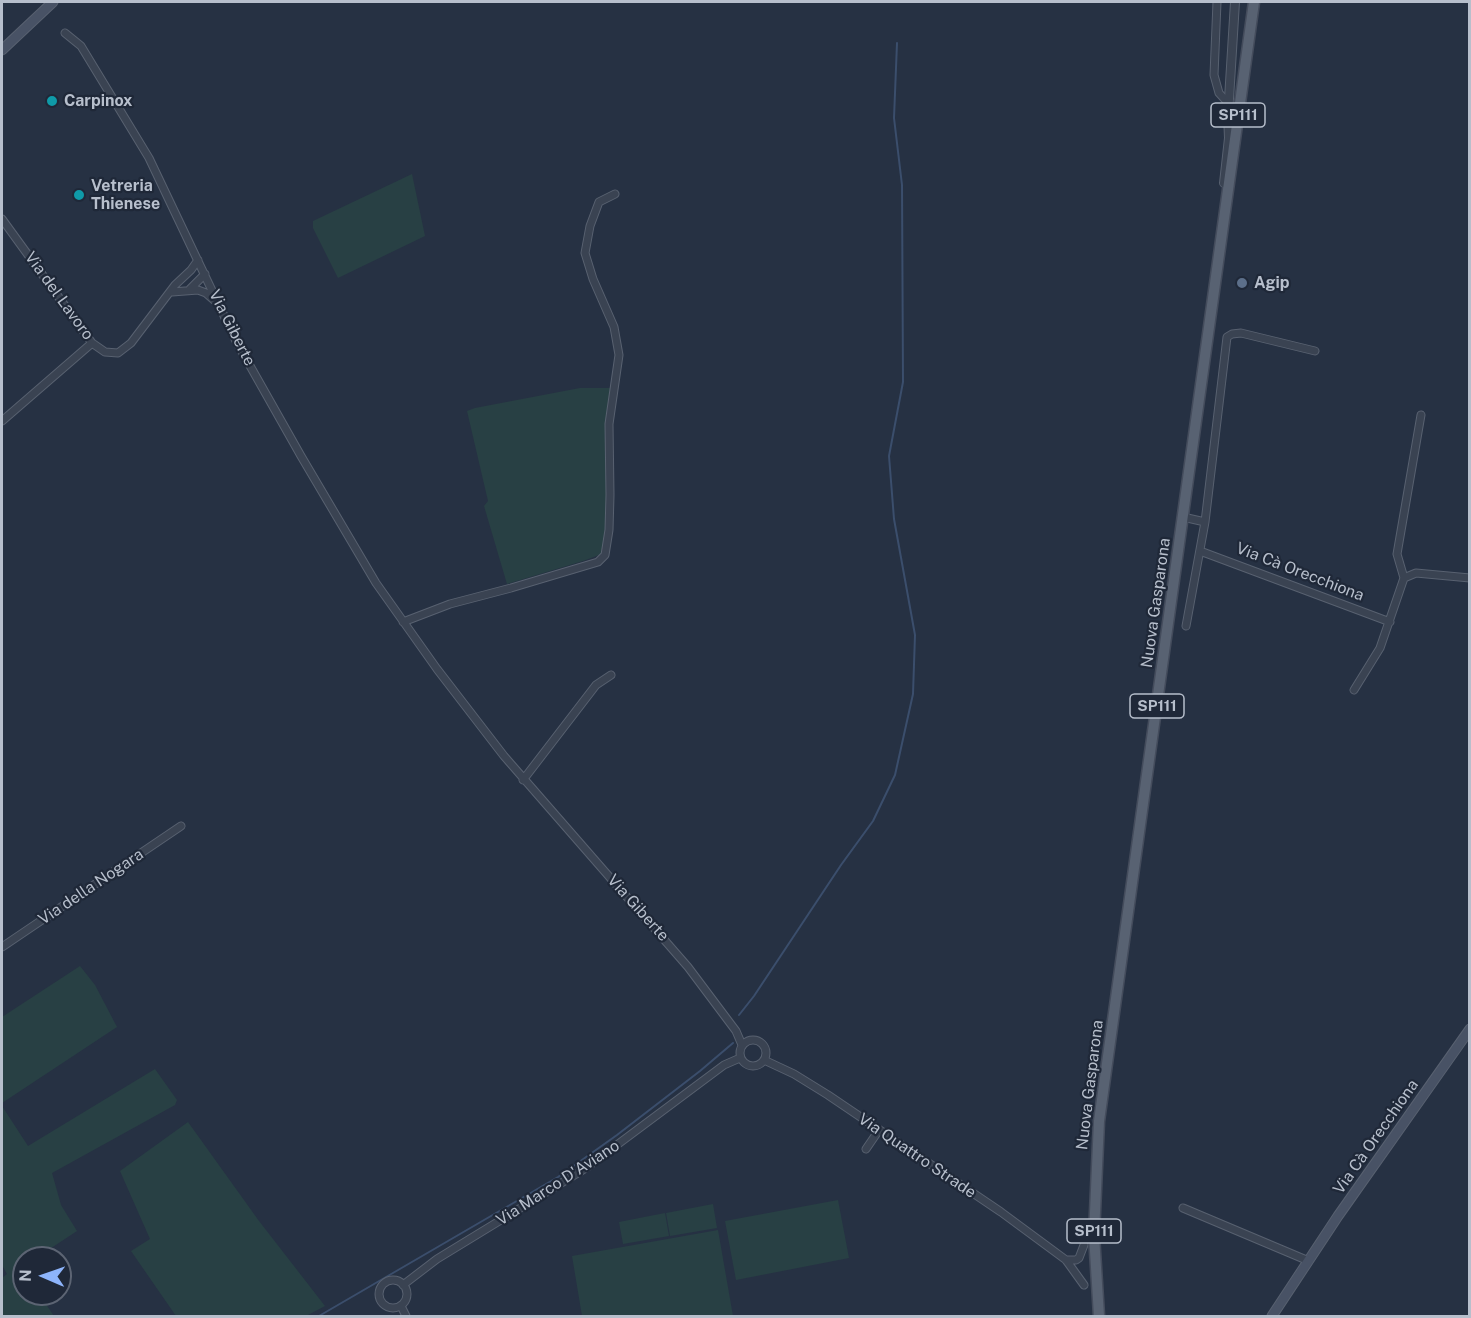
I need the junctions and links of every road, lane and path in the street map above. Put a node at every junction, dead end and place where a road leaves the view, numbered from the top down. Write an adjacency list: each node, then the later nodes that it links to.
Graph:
1 (53, 2): 6 (main road)
2 (1217, 2): 7 (street)
3 (1235, 2): 7 (street)
4 (1254, 2): 10 (main road, Nuova Gasparona / SP111)
5 (65, 33): 11 (street, Via Giberte)
6 (2, 50)
7 (1229, 104): 10 (street)
8 (615, 194): 26 (street)
9 (2, 219): 17 (street, Via del Lavoro)
10 (1223, 228): 21 (main road, Nuova Gasparona / SP111)
11 (198, 260): 12 (street, Via Giberte); 13 (street, Via del Lavoro)
12 (205, 274): 13 (street); 14 (street); 16 (street, Via Giberte)
13 (186, 275): 15 (street, Via del Lavoro)
14 (190, 290): 15 (street); 16 (street)
15 (172, 292): 17 (street, Via del Lavoro)
16 (217, 303): 26 (street, Via Giberte)
17 (92, 343): 20 (street)
18 (1315, 351): 22 (street)
19 (1421, 415): 24 (street)
20 (2, 421)
21 (1183, 517): 22 (street); 48 (main road, Nuova Gasparona / SP111)
22 (1204, 522): 23 (street)
23 (1200, 550): 27 (street, Via Cà Orecchiona); 28 (street)
24 (1404, 578): 25 (street); 27 (street)
25 (1470, 578)
26 (403, 622): 31 (street, Via Giberte)
27 (1390, 622): 30 (street)
28 (1186, 626)
29 (611, 675): 31 (street)
30 (1354, 690)
31 (523, 780): 35 (street, Via Giberte)
32 (181, 826): 33 (street, Via della Nogara)
33 (2, 947)
34 (1470, 1029): 43 (main road, Via Cà Orecchiona)
35 (742, 1045): 36 (street); 37 (street)
36 (740, 1058): 37 (street); 45 (street, Via Marco D'Aviano)
37 (764, 1060): 38 (street, Via Quattro Strade)
38 (879, 1130): 39 (street); 42 (street, Via Quattro Strade)
39 (866, 1149)
40 (1183, 1208): 43 (street)
41 (1084, 1245): 42 (street)
42 (1066, 1260): 44 (street, Via Quattro Strade)
43 (1307, 1263): 49 (main road, Via Cà Orecchiona)
44 (1084, 1284)
45 (403, 1285): 46 (street); 46 (street)
46 (401, 1306): 47 (street)
47 (406, 1317)
48 (1099, 1317)
49 (1272, 1317)

